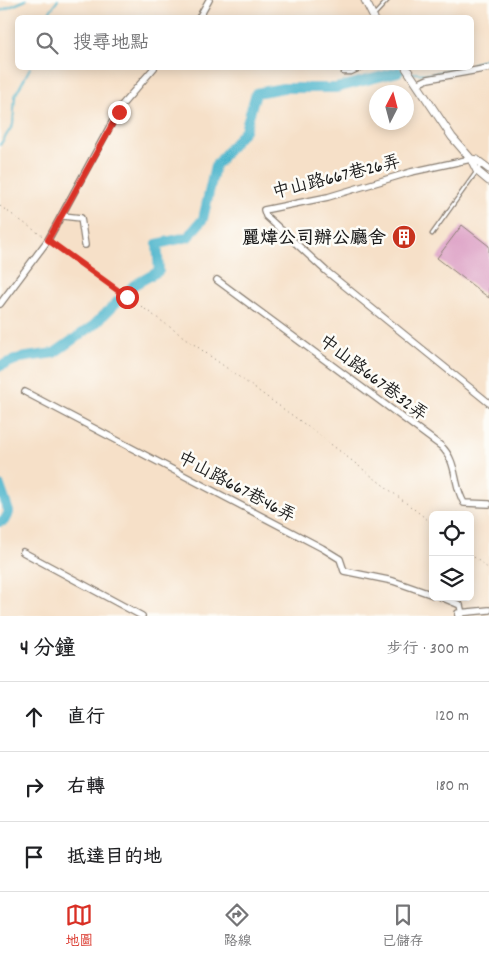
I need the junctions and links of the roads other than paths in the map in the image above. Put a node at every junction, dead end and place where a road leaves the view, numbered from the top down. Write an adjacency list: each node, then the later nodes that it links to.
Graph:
1 (210, 0): 4 (street)
2 (365, 0): 5 (street)
3 (388, 0): 6 (lane)
4 (201, 15)
5 (372, 15)
6 (375, 15)
7 (489, 68): 12 (street)
8 (152, 70): 18 (street)
9 (358, 70): 11 (lane)
10 (407, 70): 12 (street)
11 (342, 73)
12 (417, 83): 13 (street)
13 (471, 159): 14 (street); 16 (street); 24 (street, 中山路667巷26弄)
14 (483, 164): 15 (street); 16 (lane)
15 (489, 169)
16 (477, 171): 17 (street); 19 (lane)
17 (489, 181)
18 (63, 216): 20 (street); 22 (street)
19 (432, 234)
20 (85, 245)
21 (217, 280): 25 (street, 中山路667巷32弄)
22 (0, 304)
23 (26, 392): 27 (street, 中山路667巷46弄)
24 (489, 402)
25 (489, 504)
26 (23, 552): 31 (street)
27 (429, 594)
28 (451, 601): 30 (street)
29 (489, 610): 30 (street)
30 (459, 614)
31 (142, 616)

